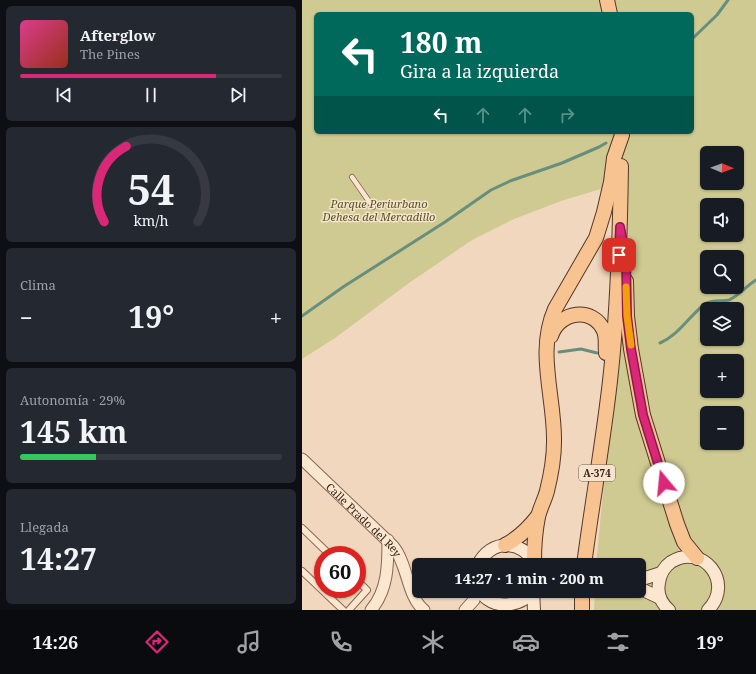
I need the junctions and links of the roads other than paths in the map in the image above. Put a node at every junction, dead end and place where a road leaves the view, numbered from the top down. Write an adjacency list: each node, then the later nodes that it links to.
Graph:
1 (607, 0): 2 (main road)
2 (610, 12)
3 (622, 134): 7 (main road, A-374)
4 (622, 134): 8 (main road)
5 (352, 177): 6 (lane)
6 (373, 207)
7 (620, 227): 9 (main road, A-374); 20 (main road)
8 (548, 343): 9 (main road); 11 (main road)
9 (610, 382): 19 (main road, A-374)
10 (302, 459): 13 (street, Calle Prado del Rey)
11 (538, 516): 14 (main road); 18 (main road)
12 (302, 528): 15 (street)
13 (388, 540): 35 (street); 36 (street, Calle Prado del Rey)
14 (505, 545): 16 (main road); 17 (main road)
15 (321, 546)
16 (481, 558)
17 (531, 558)
18 (534, 558)
19 (585, 558)
20 (697, 558): 22 (main road); 42 (main road)
21 (302, 571): 33 (street)
22 (661, 573): 23 (main road); 31 (main road)
23 (646, 578)
24 (646, 591): 31 (main road)
25 (360, 598): 34 (street)
26 (474, 598): 37 (street)
27 (487, 598): 32 (main road)
28 (527, 598): 32 (main road)
29 (532, 598): 39 (main road)
30 (582, 598): 40 (main road)
31 (660, 598): 41 (main road)
32 (512, 607): 38 (street)
33 (343, 610)
34 (349, 610)
35 (370, 610)
36 (424, 610)
37 (465, 610)
38 (496, 610)
39 (534, 610)
40 (582, 610)
41 (669, 610)
42 (708, 610)

